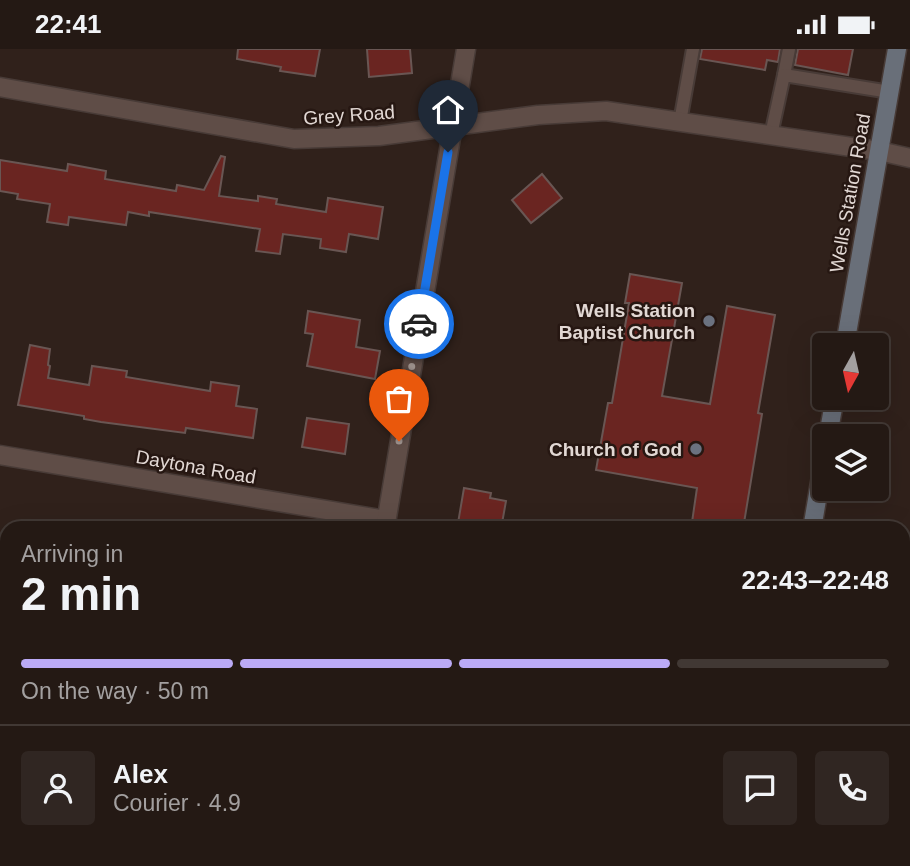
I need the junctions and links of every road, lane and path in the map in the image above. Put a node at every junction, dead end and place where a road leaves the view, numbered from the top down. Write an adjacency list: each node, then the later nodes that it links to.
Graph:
1 (466, 49): 9 (street)
2 (693, 49): 8 (lane)
3 (789, 49): 5 (lane)
4 (897, 49): 7 (street, Wells Station Road)
5 (784, 75): 7 (lane); 10 (lane)
6 (0, 87): 9 (street, Grey Road)
7 (890, 92): 11 (street, Wells Station Road)
8 (680, 122): 9 (street, Grey Road); 10 (street, Grey Road)
9 (452, 125): 17 (street)
10 (771, 135): 11 (street, Grey Road)
11 (879, 151): 12 (street, Grey Road); 13 (street, Wells Station Road)
12 (910, 158)
13 (847, 333)
14 (0, 455): 16 (street, Daytona Road)
15 (817, 501): 18 (street)
16 (368, 521)
17 (386, 521)
18 (813, 521)

